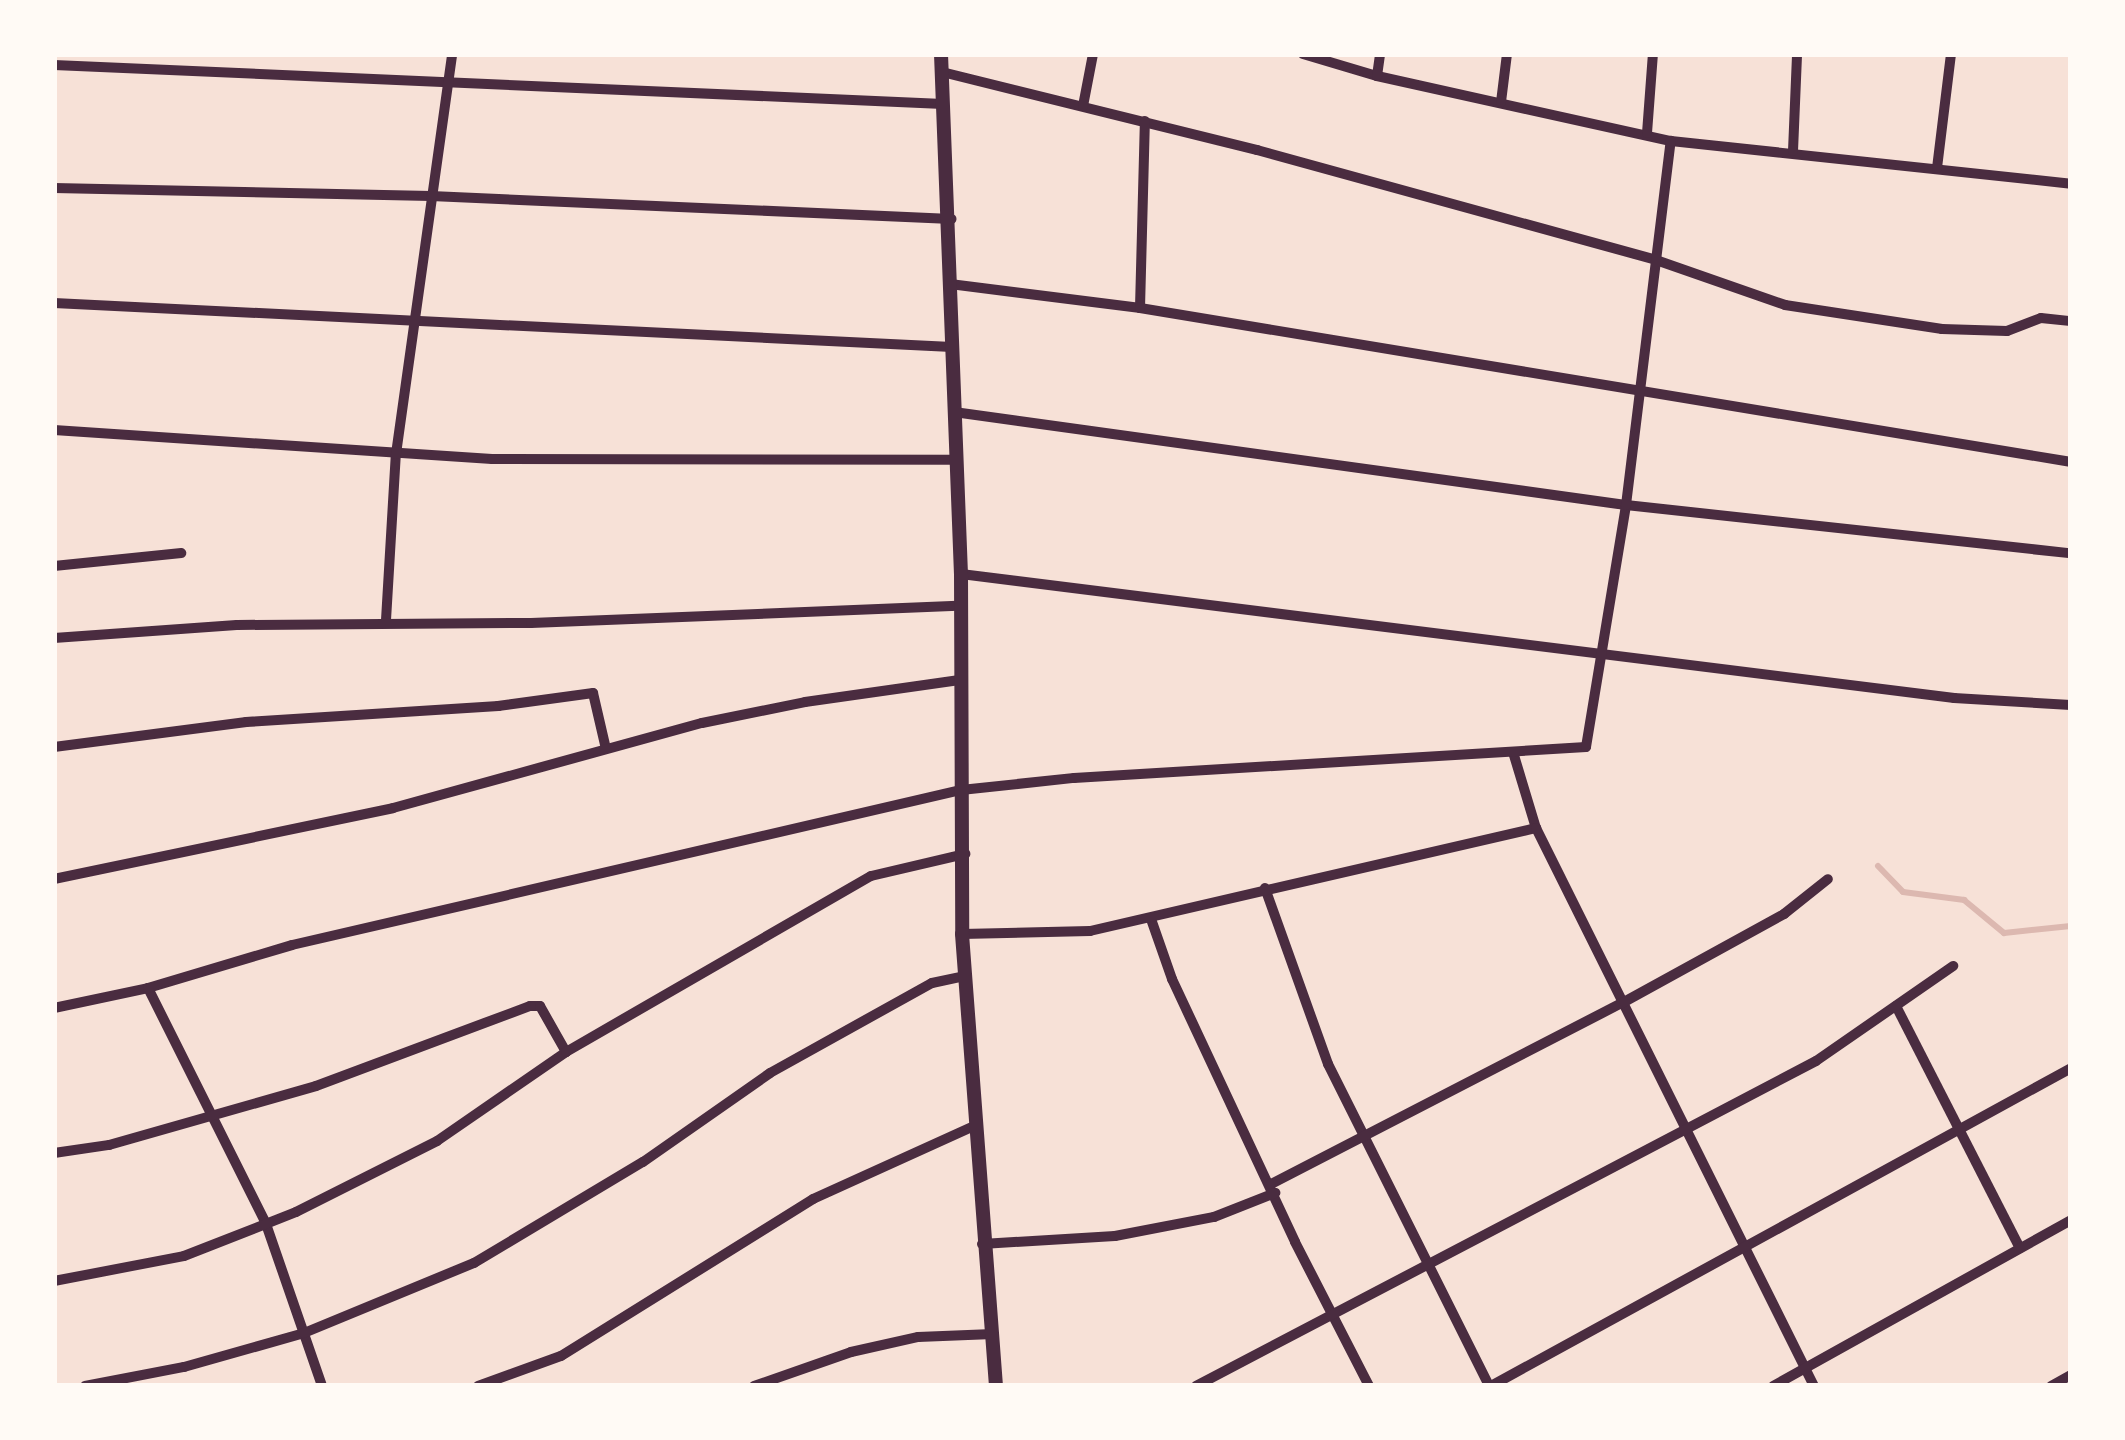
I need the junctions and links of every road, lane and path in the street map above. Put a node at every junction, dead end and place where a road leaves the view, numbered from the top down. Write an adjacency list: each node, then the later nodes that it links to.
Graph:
1 (452, 54): 13 (street)
2 (941, 54): 11 (street)
3 (1093, 54): 16 (street)
4 (1304, 54): 12 (street)
5 (1380, 54): 12 (street)
6 (1507, 54): 14 (street)
7 (1653, 54): 18 (street)
8 (1797, 54): 20 (street)
9 (1951, 54): 21 (street)
10 (54, 65): 13 (street)
11 (942, 71): 15 (street); 16 (street)
12 (1377, 76): 14 (street)
13 (448, 81): 15 (street); 24 (street)
14 (1501, 102): 18 (street)
15 (943, 104): 25 (street)
16 (1083, 106): 17 (street)
17 (1145, 121): 26 (street); 29 (street)
18 (1647, 133): 19 (street)
19 (1671, 141): 20 (street); 26 (street)
20 (1793, 151): 21 (street)
21 (1937, 168): 22 (street)
22 (2071, 184)
23 (54, 188): 24 (street)
24 (431, 196): 25 (street); 31 (street)
25 (951, 219): 27 (street)
26 (1656, 260): 30 (street); 33 (street)
27 (950, 284): 29 (street); 32 (street)
28 (54, 303): 31 (street)
29 (1140, 308): 33 (street)
30 (2071, 321)
31 (416, 322): 32 (street); 36 (street)
32 (952, 347): 34 (street)
33 (1640, 389): 38 (street); 39 (street)
34 (954, 412): 37 (street); 39 (street)
35 (54, 430): 36 (street)
36 (396, 454): 37 (street); 45 (street)
37 (955, 460): 43 (street)
38 (2071, 462)
39 (1626, 505): 41 (street); 47 (street)
40 (181, 553): 42 (street)
41 (2071, 553)
42 (54, 566)
43 (961, 574): 44 (street); 47 (street)
44 (958, 606): 45 (street); 48 (street)
45 (386, 620): 46 (street)
46 (54, 638)
47 (1604, 651): 49 (street); 52 (street)
48 (959, 680): 51 (street); 53 (street)
49 (2071, 705)
50 (54, 747): 51 (street)
51 (606, 749): 56 (street)
52 (1513, 752): 53 (street); 54 (street)
53 (961, 790): 55 (street); 63 (street)
54 (1536, 828): 58 (street); 64 (street)
55 (965, 854): 60 (street); 67 (street)
56 (54, 879)
57 (1828, 880): 64 (street)
58 (1265, 888): 59 (street); 73 (street)
59 (1150, 919): 60 (street); 75 (street)
60 (962, 934): 62 (street)
61 (1953, 966): 65 (street)
62 (964, 976): 70 (street); 84 (street)
63 (148, 988): 66 (street); 69 (street)
64 (1624, 1002): 72 (street); 73 (street)
65 (1896, 1006): 71 (street); 72 (street)
66 (54, 1008)
67 (566, 1052): 69 (street); 77 (street)
68 (2071, 1068): 71 (street)
69 (208, 1116): 74 (street); 77 (street)
70 (972, 1127): 78 (street); 90 (street)
71 (1958, 1130): 79 (street); 80 (street)
72 (1684, 1132): 79 (street); 81 (street)
73 (1365, 1138): 75 (street); 81 (street)
74 (54, 1153)
75 (1273, 1188): 78 (street); 83 (street)
76 (2071, 1220): 80 (street)
77 (266, 1224): 82 (street); 84 (street)
78 (982, 1244): 85 (street)
79 (1742, 1248): 86 (street); 95 (street)
80 (2020, 1248): 86 (street)
81 (1427, 1263): 83 (street); 95 (street)
82 (54, 1281)
83 (1333, 1313): 93 (street); 94 (street)
84 (304, 1333): 88 (street); 89 (street)
85 (993, 1334): 91 (street); 92 (street)
86 (1805, 1367): 96 (street); 97 (street)
87 (2071, 1375): 98 (street)
88 (86, 1386)
89 (322, 1386)
90 (478, 1386)
91 (754, 1386)
92 (996, 1386)
93 (1196, 1386)
94 (1369, 1386)
95 (1490, 1386)
96 (1773, 1386)
97 (1814, 1386)
98 (2051, 1386)

